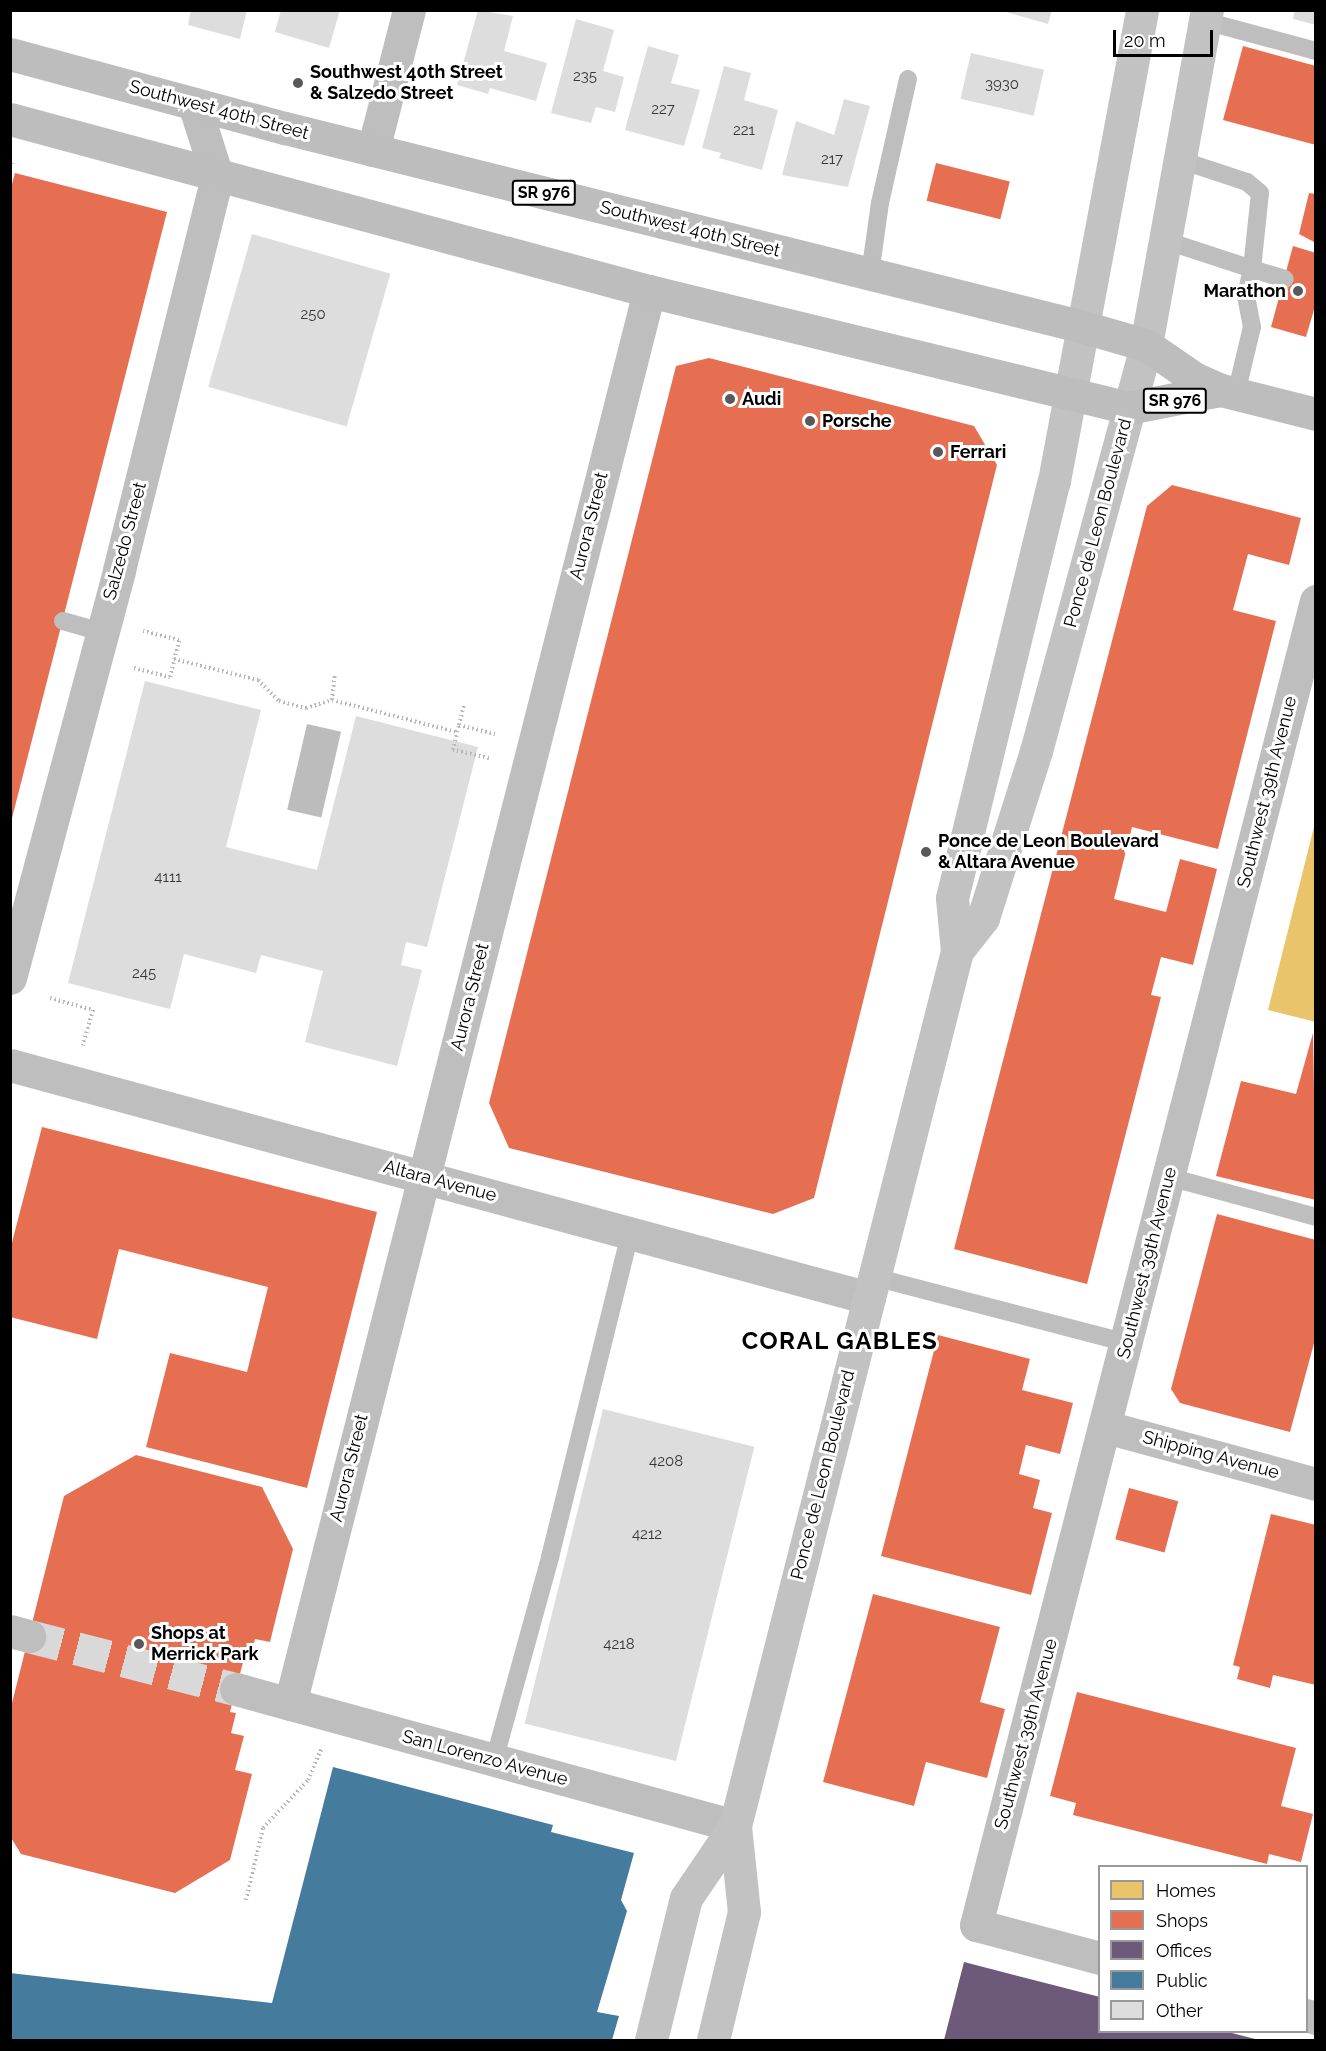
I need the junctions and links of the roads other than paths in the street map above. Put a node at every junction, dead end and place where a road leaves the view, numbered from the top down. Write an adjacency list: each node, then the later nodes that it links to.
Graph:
1 (409, 10): 9 (street)
2 (1142, 10): 17 (street, Ponce de Leon Boulevard)
3 (1206, 16): 4 (lane); 10 (street, Ponce de Leon Boulevard)
4 (1316, 51)
5 (10, 54): 7 (main road, Southwest 40th Street / SR 976)
6 (908, 79): 14 (lane)
7 (194, 105): 9 (main road, Southwest 40th Street / SR 976); 11 (street)
8 (10, 119): 11 (main road, Southwest 40th Street / SR 976)
9 (373, 150): 14 (main road, Southwest 40th Street / SR 976)
10 (1180, 160): 12 (street, Ponce de Leon Boulevard); 13 (lane)
11 (217, 176): 16 (main road, Southwest 40th Street / SR 976); 25 (street, Salzedo Street)
12 (1164, 240): 13 (lane); 18 (street, Ponce de Leon Boulevard)
13 (1252, 269): 15 (lane); 19 (lane)
14 (870, 274): 17 (main road, Southwest 40th Street / SR 976)
15 (1285, 279)
16 (649, 291): 20 (main road, Southwest 40th Street / SR 976); 29 (street, Aurora Street)
17 (1080, 326): 18 (main road, Southwest 40th Street / SR 976); 20 (street, Ponce de Leon Boulevard)
18 (1146, 345): 19 (main road, Southwest 40th Street / SR 976); 21 (street, Ponce de Leon Boulevard)
19 (1228, 392): 21 (main road, Southwest 40th Street / SR 976); 22 (main road, Southwest 40th Street / SR 976)
20 (1069, 393): 21 (main road, Southwest 40th Street / SR 976); 26 (street, Ponce de Leon Boulevard)
21 (1128, 408): 26 (street, Ponce de Leon Boulevard)
22 (1316, 414)
23 (1316, 601): 30 (street, Southwest 39th Avenue)
24 (63, 621): 25 (lane)
25 (101, 632): 27 (street, Salzedo Street)
26 (957, 951): 33 (street, Ponce de Leon Boulevard)
27 (10, 978)
28 (10, 1065): 29 (street, Altara Avenue)
29 (424, 1176): 32 (street, Altara Avenue); 38 (street, Aurora Street)
30 (1169, 1177): 31 (lane); 34 (street, Southwest 39th Avenue)
31 (1316, 1217)
32 (630, 1233): 33 (street, Altara Avenue); 39 (lane)
33 (872, 1288): 34 (lane); 40 (street, Ponce de Leon Boulevard)
34 (1127, 1343): 35 (street, Southwest 39th Avenue)
35 (1106, 1427): 36 (street, Shipping Avenue); 41 (street, Southwest 39th Avenue)
36 (1316, 1484)
37 (236, 1689): 38 (street, San Lorenzo Avenue)
38 (290, 1704): 39 (street, San Lorenzo Avenue)
39 (494, 1761): 40 (street, San Lorenzo Avenue)
40 (735, 1826): 42 (street, Ponce de Leon Boulevard); 43 (street, Ponce de Leon Boulevard)
41 (1098, 1958)
42 (651, 2040)
43 (713, 2040)

